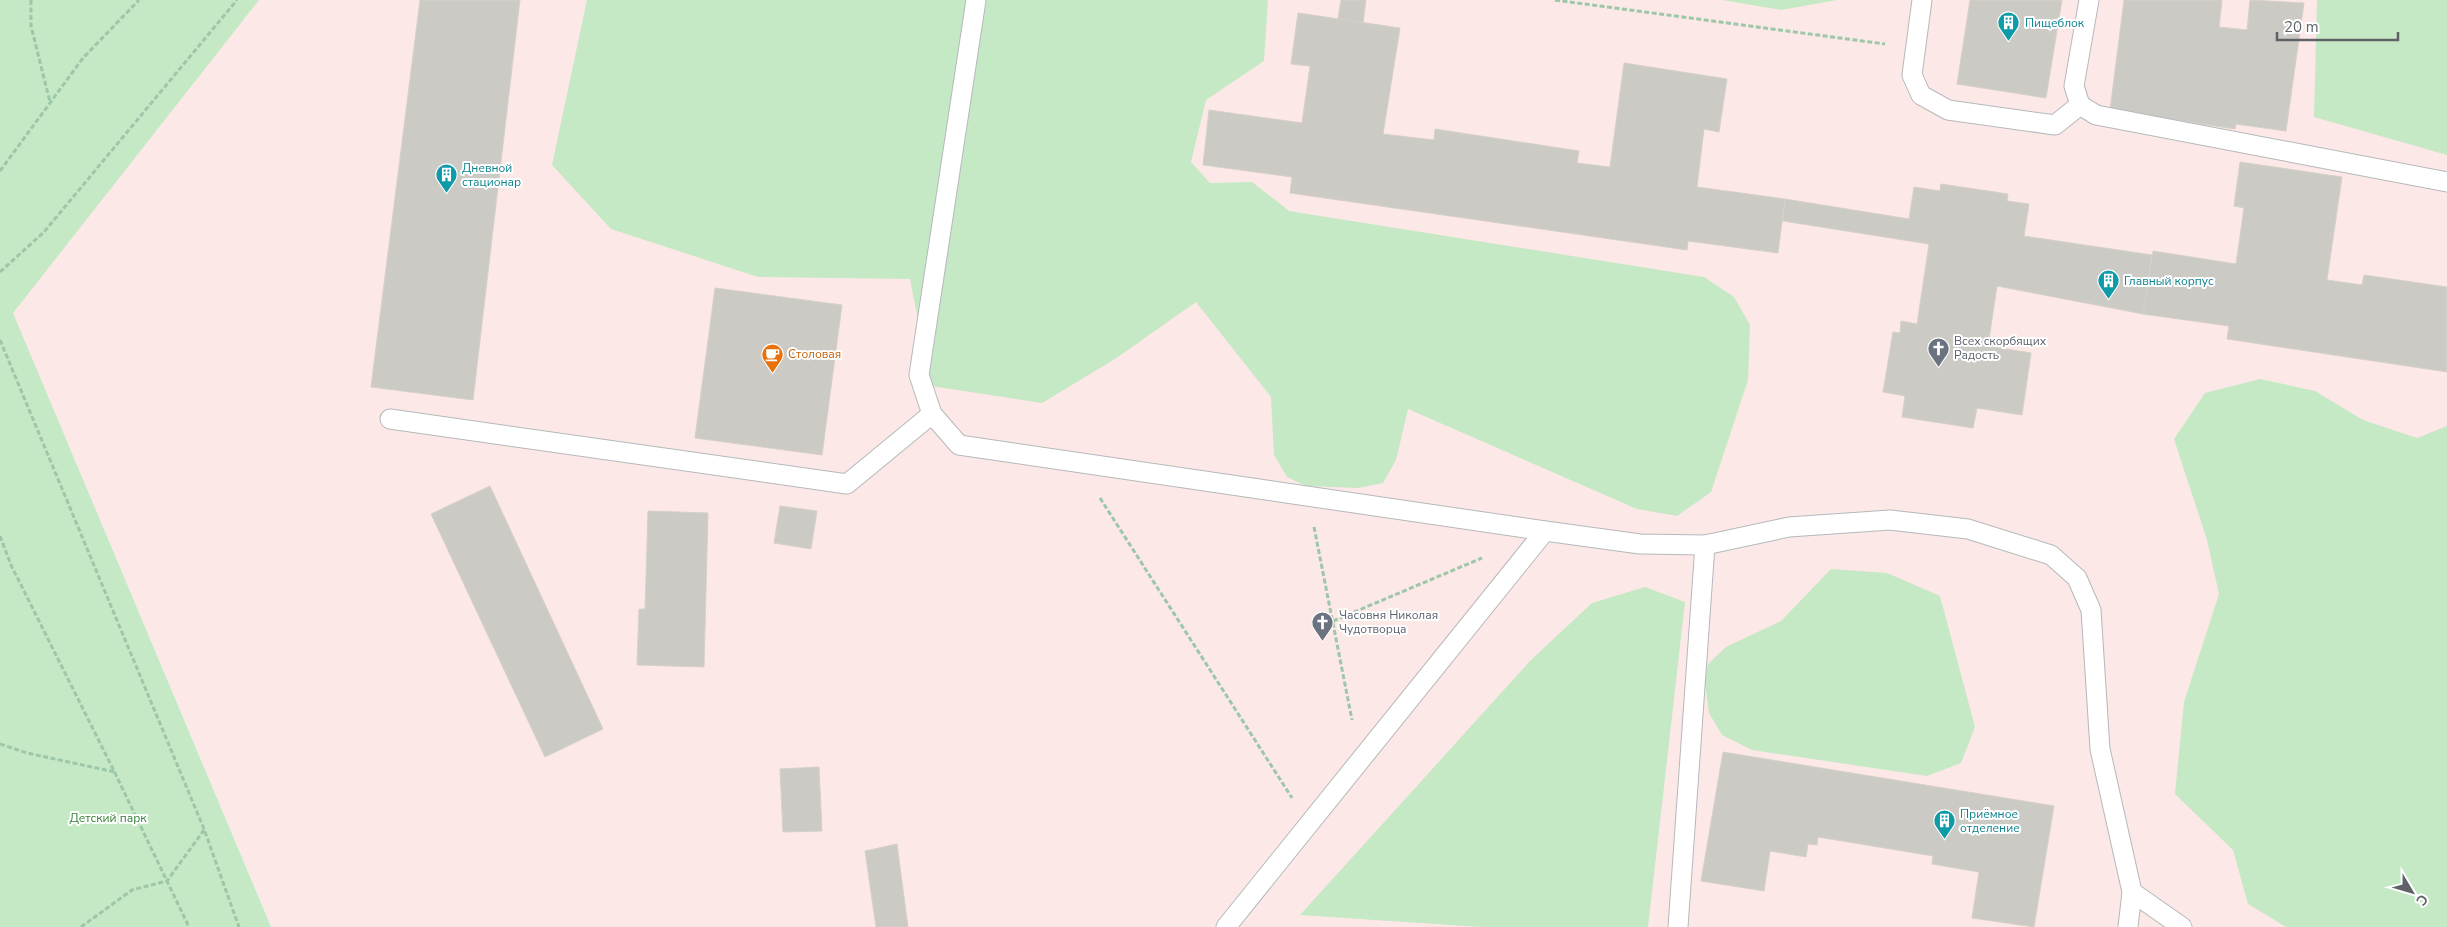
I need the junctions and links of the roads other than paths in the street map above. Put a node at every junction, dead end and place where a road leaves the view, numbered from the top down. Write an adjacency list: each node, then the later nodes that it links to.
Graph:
1 (976, 0): 6 (lane)
2 (1922, 0): 4 (lane)
3 (2089, 0): 4 (lane)
4 (2080, 105): 5 (lane)
5 (2447, 182)
6 (932, 414): 7 (lane); 8 (lane)
7 (390, 419)
8 (1544, 531): 9 (lane); 11 (lane)
9 (1705, 545): 10 (lane); 12 (lane)
10 (2132, 892): 13 (lane); 14 (lane)
11 (1226, 927)
12 (1678, 927)
13 (2128, 927)
14 (2182, 927)

